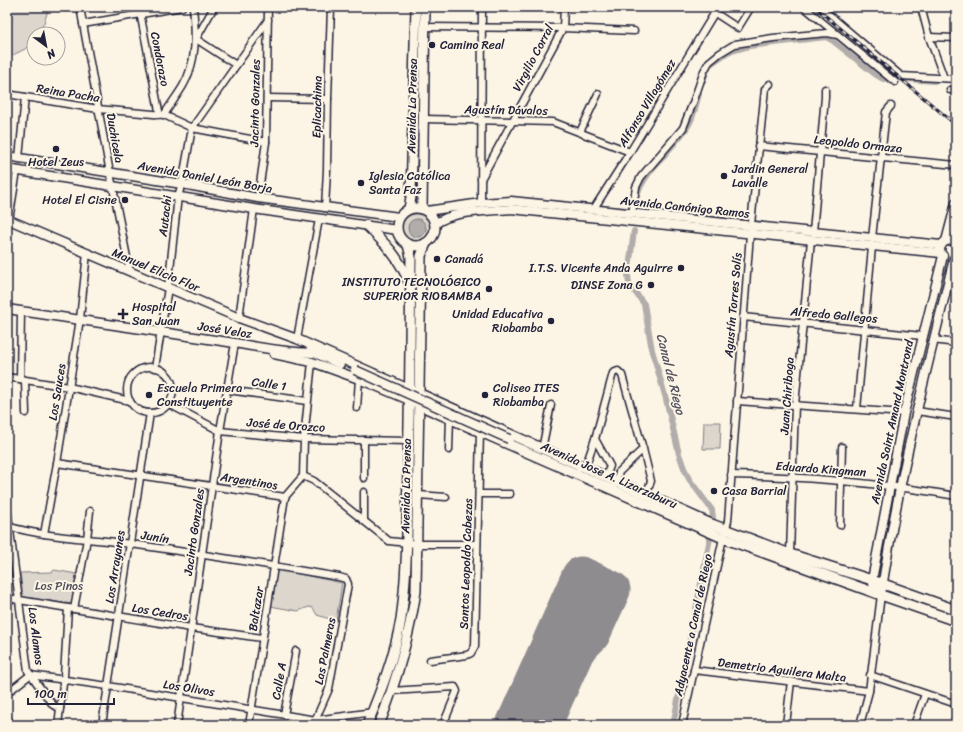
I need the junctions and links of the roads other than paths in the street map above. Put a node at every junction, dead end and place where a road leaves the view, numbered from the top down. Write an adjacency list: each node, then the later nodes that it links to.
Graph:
1 (80, 7): 19 (street, Duchicela)
2 (139, 7): 17 (street, Condorazo)
3 (182, 7): 17 (street)
4 (193, 7): 27 (street)
5 (214, 7): 27 (street)
6 (268, 7): 18 (street, Jacinto Gonzales)
7 (331, 7): 38 (street, Eplicachima)
8 (416, 7): 67 (main road, Avenida La Prensa)
9 (425, 7): 20 (main road, Avenida La Prensa)
10 (482, 7): 21 (street)
11 (564, 7): 22 (street, Virgilio Corral)
12 (751, 7): 16 (street)
13 (804, 7): 24 (street)
14 (820, 7): 29 (street)
15 (921, 7): 25 (street)
16 (717, 10): 50 (street, Alfonso Villagómez)
17 (140, 14): 19 (street); 41 (street, Condorazo)
18 (268, 20): 28 (street, Autachi); 37 (street, Jacinto Gonzales)
19 (83, 24): 40 (street, Duchicela)
20 (425, 27): 21 (street); 42 (main road, Avenida La Prensa)
21 (482, 28): 22 (street); 43 (street)
22 (563, 28): 23 (street); 44 (street, Virgilio Corral)
23 (634, 31)
24 (838, 35): 31 (street); 70 (street)
25 (929, 37): 26 (street); 29 (street)
26 (956, 38)
27 (196, 39): 28 (street); 41 (street)
28 (236, 65): 45 (street, Autachi)
29 (944, 78): 30 (street)
30 (956, 79)
31 (895, 82)
32 (770, 84): 48 (street, Agustín Torres Solís)
33 (825, 89): 49 (street, Juan Chiriboga)
34 (7, 94): 36 (street, Reina Pacha)
35 (598, 94): 46 (street)
36 (25, 97): 40 (street, Reina Pacha); 53 (street)
37 (267, 98): 38 (street); 47 (street, Jacinto Gonzales)
38 (328, 99): 65 (street, Eplicachima)
39 (891, 106): 52 (street)
40 (98, 109): 41 (street, Reina Pacha); 57 (street, Duchicela)
41 (161, 115): 45 (street, Reina Pacha)
42 (424, 119): 43 (street, Agustín Dávalos); 68 (main road, Avenida La Prensa)
43 (482, 120): 44 (street, Agustín Dávalos); 58 (street)
44 (513, 120): 46 (street, Agustín Dávalos); 58 (street, Virgilio Corral)
45 (192, 128): 47 (street, Reina Pacha); 59 (street, Autachi)
46 (580, 132): 50 (street, Agustín Dávalos)
47 (266, 142): 62 (street, Jacinto Gonzales)
48 (758, 146): 49 (street, Leopoldo Ormaza); 77 (street, Agustín Torres Solís)
49 (820, 151): 52 (street, Leopoldo Ormaza); 78 (street, Juan Chiriboga)
50 (630, 152): 69 (street, Alfonso Villagómez)
51 (7, 156): 53 (street, Avenida Daniel León Borja)
52 (881, 157): 54 (street, Leopoldo Ormaza); 79 (street)
53 (18, 158): 57 (street, Avenida Daniel León Borja)
54 (956, 165)
55 (7, 169): 56 (street, Avenida Daniel León Borja)
56 (17, 171): 60 (street, Avenida Daniel León Borja); 72 (street)
57 (110, 173): 59 (street, Avenida Daniel León Borja); 60 (street, Duchicela)
58 (480, 181): 63 (street)
59 (182, 184): 61 (street, Autachi); 62 (street, Avenida Daniel León Borja)
60 (112, 186): 61 (street, Avenida Daniel León Borja); 87 (street, Duchicela)
61 (178, 196): 66 (street, Avenida Daniel León Borja); 89 (street, Autachi)
62 (258, 198): 65 (street, Avenida Daniel León Borja)
63 (481, 203): 68 (street, Avenida Canónigo Ramos); 69 (street, Avenida Canónigo Ramos)
64 (956, 203): 84 (street, Avenida Saint Amand Montrond)
65 (325, 208): 71 (street, Avenida Daniel León Borja)
66 (254, 209): 73 (street, Avenida Daniel León Borja); 93 (street)
67 (408, 209): 68 (main road); 71 (main road)
68 (425, 210): 74 (main road)
69 (593, 210): 70 (street, Avenida Canónigo Ramos)
70 (632, 214): 77 (street, Avenida Canónigo Ramos)
71 (399, 217): 76 (main road)
72 (8, 219): 85 (street, Manuel Elicio Flor)
73 (319, 219): 75 (street, Avenida Daniel León Borja); 100 (street)
74 (435, 224): 77 (street, Avenida Canónigo Ramos); 81 (main road)
75 (366, 225): 76 (street, Avenida Daniel León Borja); 88 (main road)
76 (397, 230): 82 (main road)
77 (750, 230): 78 (street, Avenida Canónigo Ramos); 92 (street, Agustín Torres Solís)
78 (812, 236): 79 (street, Avenida Canónigo Ramos); 83 (street, Avenida Canónigo Ramos); 96 (street, Juan Chiriboga)
79 (872, 238): 84 (street, Avenida Canónigo Ramos)
80 (956, 242): 84 (street, Avenida Canónigo Ramos)
81 (426, 243): 82 (main road); 114 (main road, Avenida La Prensa)
82 (408, 245): 88 (main road, Avenida La Prensa)
83 (872, 247): 84 (street, Avenida Canónigo Ramos); 97 (street)
84 (943, 249): 86 (street, Avenida Canónigo Ramos); 99 (street, Avenida Saint Amand Montrond)
85 (87, 253): 87 (street, Manuel Elicio Flor); 94 (street, Los Sauces)
86 (955, 258): 101 (street, Avenida Saint Amand Montrond)
87 (130, 272): 89 (street, Manuel Elicio Flor)
88 (411, 287): 112 (main road, Avenida La Prensa)
89 (168, 288): 93 (street, Manuel Elicio Flor); 98 (street, Autachi)
90 (7, 309): 91 (street, José Veloz)
91 (20, 311): 94 (street, José Veloz); 109 (street)
92 (743, 317): 96 (street, Alfredo Gallegos); 117 (street, Agustín Torres Solís)
93 (239, 318): 95 (street, Manuel Elicio Flor)
94 (80, 320): 98 (street, José Veloz); 111 (street, Los Sauces)
95 (252, 322): 100 (street, Manuel Elicio Flor); 105 (street)
96 (804, 323): 97 (street, Alfredo Gallegos); 122 (street, Juan Chiriboga)
97 (865, 329): 99 (street, Alfredo Gallegos); 124 (street)
98 (161, 333): 102 (street, José Veloz); 107 (street, Autachi)
99 (922, 336): 129 (street, Avenida Saint Amand Montrond)
100 (297, 339): 112 (street, Avenida Jose A. Lizarzaburu)
101 (933, 340): 103 (street); 125 (street, Avenida Saint Amand Montrond)
102 (235, 343): 104 (street, José Veloz); 113 (street, Jacinto Gonzales)
103 (956, 343)
104 (255, 347): 105 (street, José Veloz); 106 (street, Avenida Jose A. Lizarzaburu)
105 (314, 353): 142 (street, bridge)
106 (312, 362): 110 (street, Avenida Jose A. Lizarzaburu); 116 (street)
107 (155, 368): 118 (street); 119 (street)
108 (7, 377): 109 (street)
109 (22, 379): 111 (street); 126 (street)
110 (360, 379): 115 (street, Avenida Jose A. Lizarzaburu); 123 (street)
111 (69, 387): 118 (street); 143 (street, Los Sauces)
112 (410, 388): 114 (street, Avenida Jose A. Lizarzaburu); 115 (main road, Avenida La Prensa)
113 (228, 390): 116 (street, Calle 1); 132 (street, Jacinto Gonzales)
114 (418, 393): 120 (main road, Avenida La Prensa); 142 (main road, Avenida Jose A. Lizarzaburu)
115 (409, 400): 120 (street, Avenida Jose A. Lizarzaburu); 138 (main road, Avenida La Prensa)
116 (307, 401): 135 (street)
117 (737, 401): 122 (street); 145 (street, Agustín Torres Solís)
118 (130, 402): 127 (street)
119 (169, 404): 127 (street); 132 (street, José de Orozco)
120 (419, 405): 128 (main road, Avenida Jose A. Lizarzaburu); 134 (main road, Avenida La Prensa)
121 (551, 405): 142 (street)
122 (796, 405): 124 (street); 148 (street, Juan Chiriboga)
123 (357, 408)
124 (857, 409): 129 (street)
125 (917, 411): 130 (street); 155 (street, Avenida Saint Amand Montrond)
126 (26, 413)
127 (150, 413): 146 (street, Los Arrayanes)
128 (438, 413): 131 (main road, Avenida Jose A. Lizarzaburu); 134 (main road)
129 (904, 413): 152 (street, Avenida Saint Amand Montrond)
130 (956, 417)
131 (450, 418): 133 (main road, Avenida Jose A. Lizarzaburu); 141 (street)
132 (220, 431): 135 (street, José de Orozco); 153 (street, Jacinto Gonzales)
133 (480, 432): 142 (main road, Avenida Jose A. Lizarzaburu); 158 (street, Santos Leopoldo Cabezas)
134 (418, 434): 157 (main road, Avenida La Prensa)
135 (304, 439): 137 (street, José de Orozco); 147 (street)
136 (595, 439): 140 (street); 144 (street); 149 (street)
137 (364, 440): 138 (street, José de Orozco); 150 (street)
138 (408, 441): 173 (main road, Avenida La Prensa)
139 (842, 447): 151 (street)
140 (643, 449): 154 (street); 160 (street)
141 (449, 450)
142 (536, 450): 144 (main road, Avenida Jose A. Lizarzaburu); 154 (main road, Avenida Jose A. Lizarzaburu)
143 (57, 463): 146 (street, Argentinos); 169 (street, Los Sauces)
144 (585, 468): 149 (main road, Avenida Jose A. Lizarzaburu)
145 (731, 474): 148 (street, Eduardo Kingman); 170 (street, Agustín Torres Solís)
146 (140, 475): 153 (street, Argentinos); 172 (street, Los Arrayanes)
147 (303, 476): 162 (street, Argentinos); 166 (street)
148 (793, 476): 151 (street, Eduardo Kingman); 176 (street, Juan Chiriboga)
149 (606, 477): 154 (main road, Avenida Jose A. Lizarzaburu)
150 (364, 478)
151 (841, 480): 152 (street, Eduardo Kingman); 167 (street)
152 (890, 485): 155 (street, Eduardo Kingman); 180 (street, Avenida Saint Amand Montrond)
153 (212, 486): 162 (street, Argentinos); 177 (street, Jacinto Gonzales)
154 (614, 486): 160 (main road, Avenida Jose A. Lizarzaburu); 170 (main road, Avenida Jose A. Lizarzaburu)
155 (900, 486): 161 (street, Eduardo Kingman); 181 (street, Avenida Saint Amand Montrond)
156 (364, 492): 166 (street)
157 (418, 494): 163 (street); 174 (main road, Avenida La Prensa)
158 (479, 494): 159 (street); 175 (street, Santos Leopoldo Cabezas)
159 (510, 494)
160 (646, 496): 170 (main road, Avenida Jose A. Lizarzaburu)
161 (956, 496)
162 (285, 497): 178 (street, Baltazar)
163 (446, 497)
164 (7, 507): 168 (street, Los Alamos)
165 (90, 511): 171 (street)
166 (364, 521): 173 (street)
167 (840, 525)
168 (8, 526): 169 (street, Junín); 184 (street, Los Alamos)
169 (44, 534): 171 (street, Junín)
170 (725, 534): 176 (main road, Avenida Jose A. Lizarzaburu); 183 (main road, Avenida Jose A. Lizarzaburu); 193 (street, Adyacente a Canal de Riego)
171 (87, 539): 172 (street, Junín); 185 (street)
172 (130, 544): 177 (street, Junín); 187 (street, Los Arrayanes)
173 (407, 544): 174 (street); 207 (main road, Avenida La Prensa)
174 (417, 544): 175 (street); 199 (main road, Avenida La Prensa)
175 (477, 544): 192 (street, Santos Leopoldo Cabezas)
176 (790, 554): 180 (main road, Avenida Jose A. Lizarzaburu)
177 (202, 555): 178 (street, Junín); 189 (street, Jacinto Gonzales)
178 (274, 565): 179 (street, Junín); 190 (street, Baltazar)
179 (346, 579): 210 (street, Las Palmeras)
180 (872, 580): 181 (main road, Avenida Jose A. Lizarzaburu); 183 (street, Avenida Saint Amand Montrond)
181 (883, 585): 183 (street, Avenida Saint Amand Montrond); 186 (main road, Avenida Jose A. Lizarzaburu)
182 (7, 598): 184 (street, Los Cedros)
183 (879, 598): 188 (main road, Avenida Jose A. Lizarzaburu); 195 (street)
184 (20, 599): 185 (street, Los Cedros); 194 (street, Los Alamos)
185 (71, 609): 187 (street, Los Cedros); 196 (street)
186 (956, 610)
187 (118, 616): 189 (street, Los Cedros); 198 (street, Los Arrayanes)
188 (956, 621)
189 (191, 628): 190 (street, Los Cedros); 203 (street, Jacinto Gonzales)
190 (262, 638): 206 (street, Baltazar)
191 (296, 651): 208 (street, Calle A)
192 (430, 660)
193 (694, 670): 197 (street, Demetrio Aguilera Malta); 219 (street, Adyacente a Canal de Riego)
194 (30, 675): 196 (street, Los Olivos); 201 (street); 205 (street, Los Alamos)
195 (870, 675): 200 (street); 202 (street)
196 (63, 680): 198 (street, Los Olivos); 205 (street)
197 (791, 681): 200 (street, Demetrio Aguilera Malta); 220 (street)
198 (108, 686): 203 (street, Los Olivos); 213 (street, Los Arrayanes)
199 (391, 691): 217 (main road, Avenida La Prensa); 218 (street)
200 (869, 691): 221 (street)
201 (7, 693)
202 (925, 694): 204 (street); 222 (street)
203 (181, 697): 206 (street, Los Olivos); 214 (street, Jacinto Gonzales)
204 (956, 704)
205 (60, 708): 212 (street)
206 (251, 709): 208 (street, Los Olivos); 215 (street, Baltazar)
207 (373, 712): 210 (street, Los Olivos); 216 (main road, Avenida La Prensa)
208 (284, 715): 210 (street, Los Olivos)
209 (7, 718): 211 (street)
210 (315, 722)
211 (11, 725)
212 (58, 725)
213 (102, 725)
214 (177, 725)
215 (249, 725)
216 (367, 725)
217 (379, 725)
218 (444, 725)
219 (682, 725)
220 (786, 725)
221 (860, 725)
222 (914, 725)

